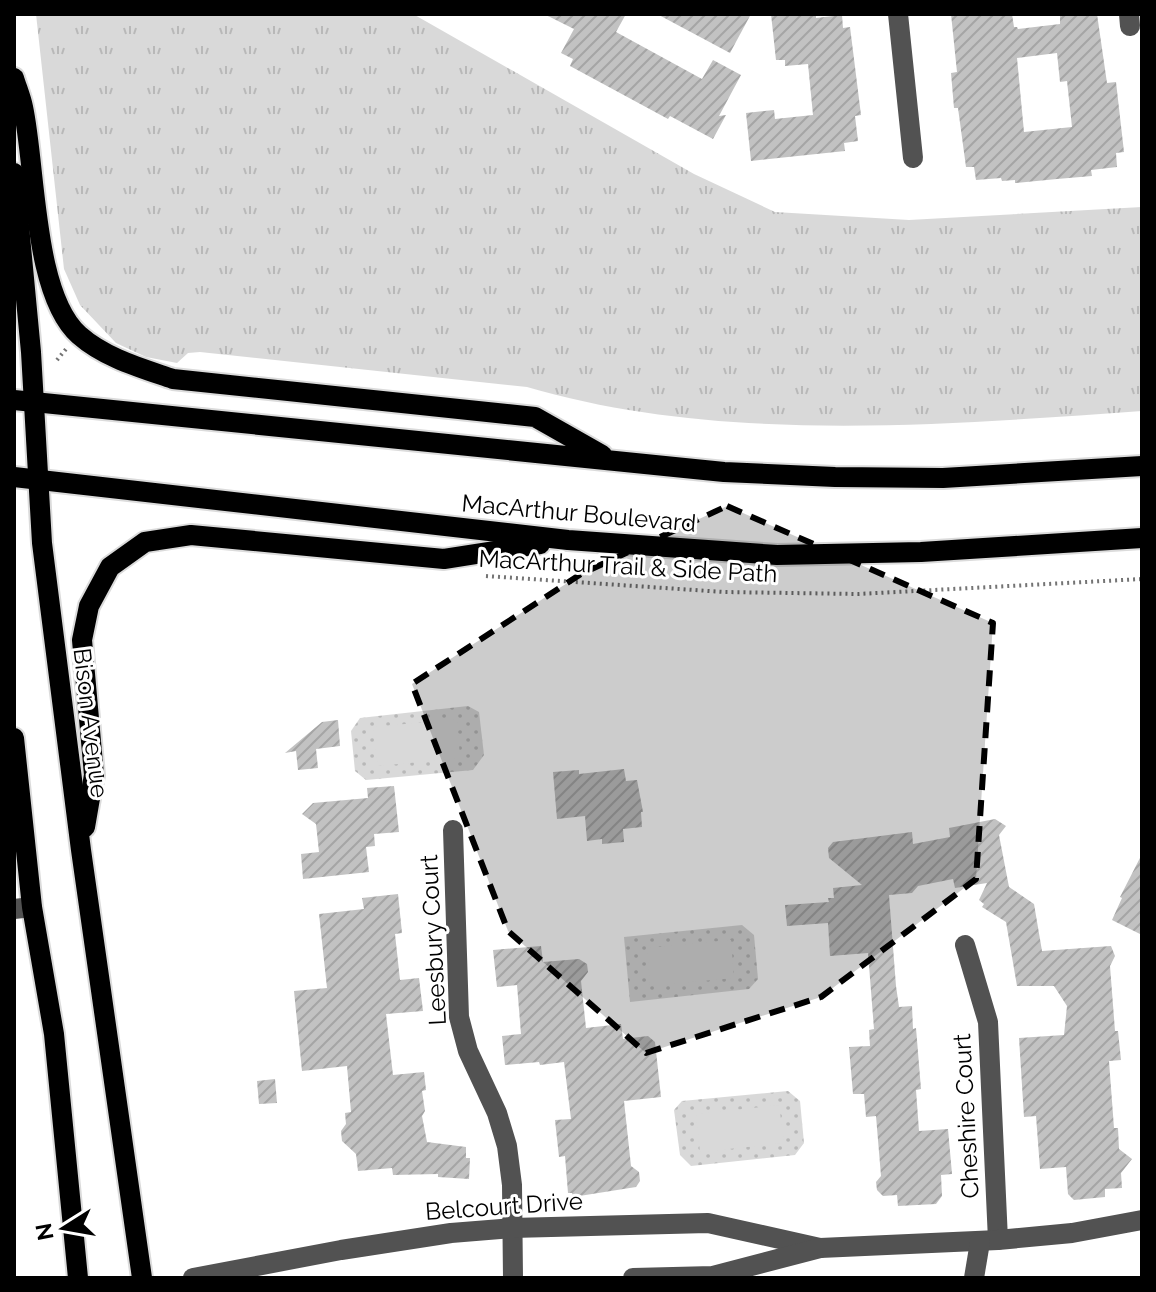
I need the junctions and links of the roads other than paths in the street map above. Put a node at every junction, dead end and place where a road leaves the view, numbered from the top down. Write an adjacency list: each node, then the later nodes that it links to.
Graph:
1 (898, 14): 3 (street)
2 (14, 78): 6 (main road)
3 (913, 158)
4 (14, 173): 5 (main road, Bison Avenue)
5 (24, 401): 6 (main road); 9 (main road, Bison Avenue)
6 (609, 459): 7 (main road)
7 (1142, 466)
8 (14, 477): 9 (main road, MacArthur Boulevard)
9 (38, 481): 11 (main road, MacArthur Boulevard); 14 (main road, Bison Avenue)
10 (1142, 538): 11 (main road, MacArthur Boulevard)
11 (568, 540): 14 (main road)
12 (14, 738): 15 (main road)
13 (453, 830): 18 (street, Leesbury Court)
14 (81, 850): 22 (main road, Bison Avenue)
15 (23, 908): 21 (main road)
16 (965, 945): 19 (street, Cheshire Court)
17 (1142, 1220): 19 (street, Belcourt Drive)
18 (512, 1228): 20 (street, Belcourt Drive); 23 (street, Belcourt Drive); 24 (street, Leesbury Court)
19 (989, 1241): 20 (street, Belcourt Drive); 26 (street, Cheshire Court)
20 (820, 1248): 25 (street, Belcourt Drive)
21 (78, 1278)
22 (142, 1278)
23 (193, 1278)
24 (513, 1278)
25 (633, 1278)
26 (974, 1278)

